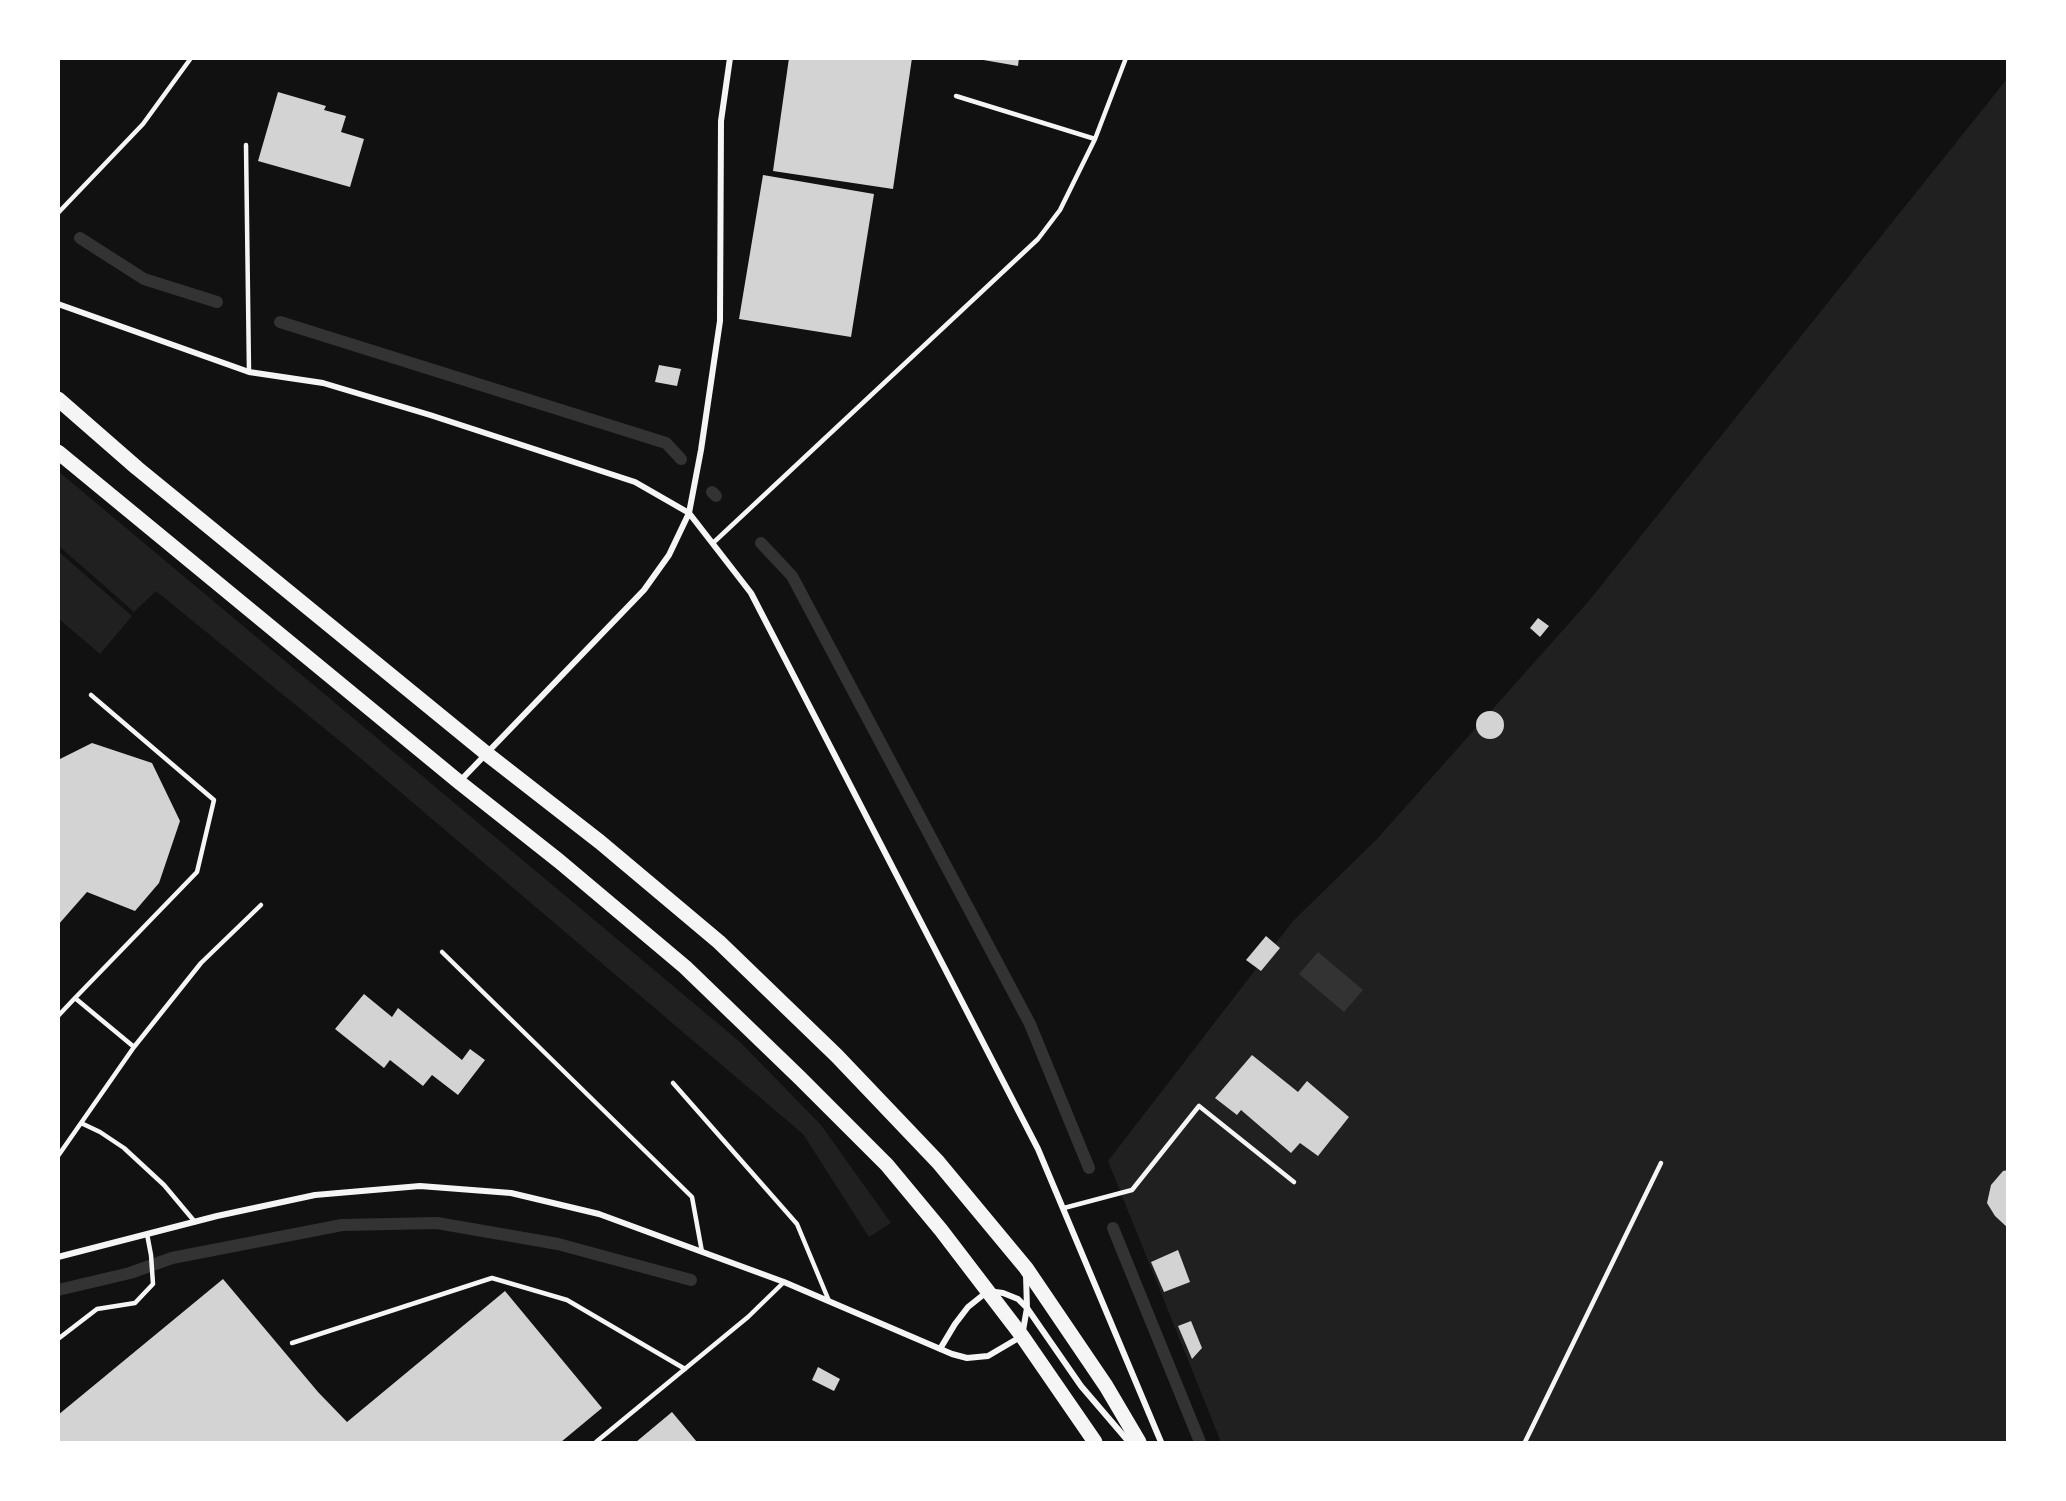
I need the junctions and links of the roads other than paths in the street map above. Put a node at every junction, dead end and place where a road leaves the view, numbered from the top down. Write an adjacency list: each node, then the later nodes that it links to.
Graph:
1 (730, 58): 12 (street)
2 (1126, 58): 5 (lane)
3 (188, 60): 7 (lane)
4 (956, 96): 5 (lane)
5 (1095, 139): 13 (lane)
6 (246, 145): 9 (lane)
7 (58, 213)
8 (58, 304): 9 (street)
9 (249, 372): 12 (street)
10 (58, 399): 15 (main road)
11 (58, 452): 16 (main road)
12 (689, 513): 13 (street); 15 (street)
13 (713, 543): 27 (street)
14 (91, 695): 19 (lane)
15 (487, 754): 16 (street); 32 (main road)
16 (459, 782): 34 (main road)
17 (261, 905): 21 (lane)
18 (442, 952): 30 (lane)
19 (75, 998): 20 (lane); 21 (lane)
20 (58, 1016)
21 (134, 1047): 23 (lane)
22 (673, 1083): 35 (lane)
23 (81, 1123): 24 (lane); 28 (lane)
24 (58, 1156)
25 (1661, 1163): 47 (lane)
26 (1294, 1182): 27 (lane)
27 (1064, 1208): 46 (street)
28 (195, 1222): 29 (street); 30 (street)
29 (147, 1234): 31 (street); 38 (lane)
30 (702, 1252): 33 (street)
31 (58, 1257)
32 (1026, 1268): 36 (street); 45 (main road)
33 (784, 1282): 35 (street); 41 (lane)
34 (988, 1291): 36 (street); 37 (main road); 40 (street)
35 (829, 1301): 40 (street)
36 (1027, 1308): 37 (street); 44 (street)
37 (1022, 1336): 40 (street); 43 (main road)
38 (58, 1339)
39 (292, 1343): 41 (lane)
40 (940, 1349)
41 (685, 1369): 42 (lane)
42 (596, 1443)
43 (1095, 1443)
44 (1129, 1443)
45 (1139, 1443)
46 (1161, 1443)
47 (1525, 1443)

